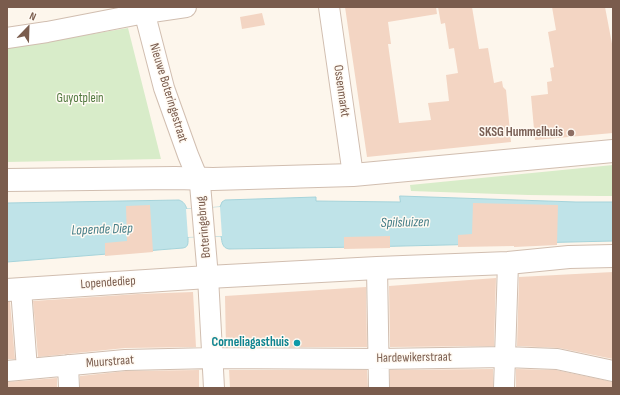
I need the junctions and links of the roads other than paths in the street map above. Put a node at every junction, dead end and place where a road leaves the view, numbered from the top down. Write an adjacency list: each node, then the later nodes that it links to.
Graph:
1 (186, 7): 3 (street)
2 (329, 7): 6 (street, Ossenmarkt)
3 (144, 10): 4 (street); 7 (street, Nieuwe Boteringestraat)
4 (7, 38)
5 (613, 151): 6 (street)
6 (353, 175): 7 (street)
7 (198, 178): 8 (street); 12 (street, Boteringebrug)
8 (7, 180)
9 (613, 256): 10 (street)
10 (508, 263): 11 (street); 14 (street)
11 (376, 268): 12 (street); 16 (street)
12 (208, 277): 13 (street, Lopendediep); 15 (street, Boteringebrug)
13 (14, 290): 18 (street)
14 (505, 356): 16 (street, Hardewikerstraat); 20 (street, Hardewikerstraat); 24 (street)
15 (213, 358): 16 (street, Hardewikerstraat); 17 (street, Muurstraat); 22 (street, Boteringebrug)
16 (379, 359): 23 (street)
17 (68, 365): 18 (street, Muurstraat); 21 (street)
18 (27, 369): 19 (street, Muurstraat)
19 (7, 371)
20 (613, 371)
21 (69, 388)
22 (214, 388)
23 (379, 388)
24 (504, 388)

